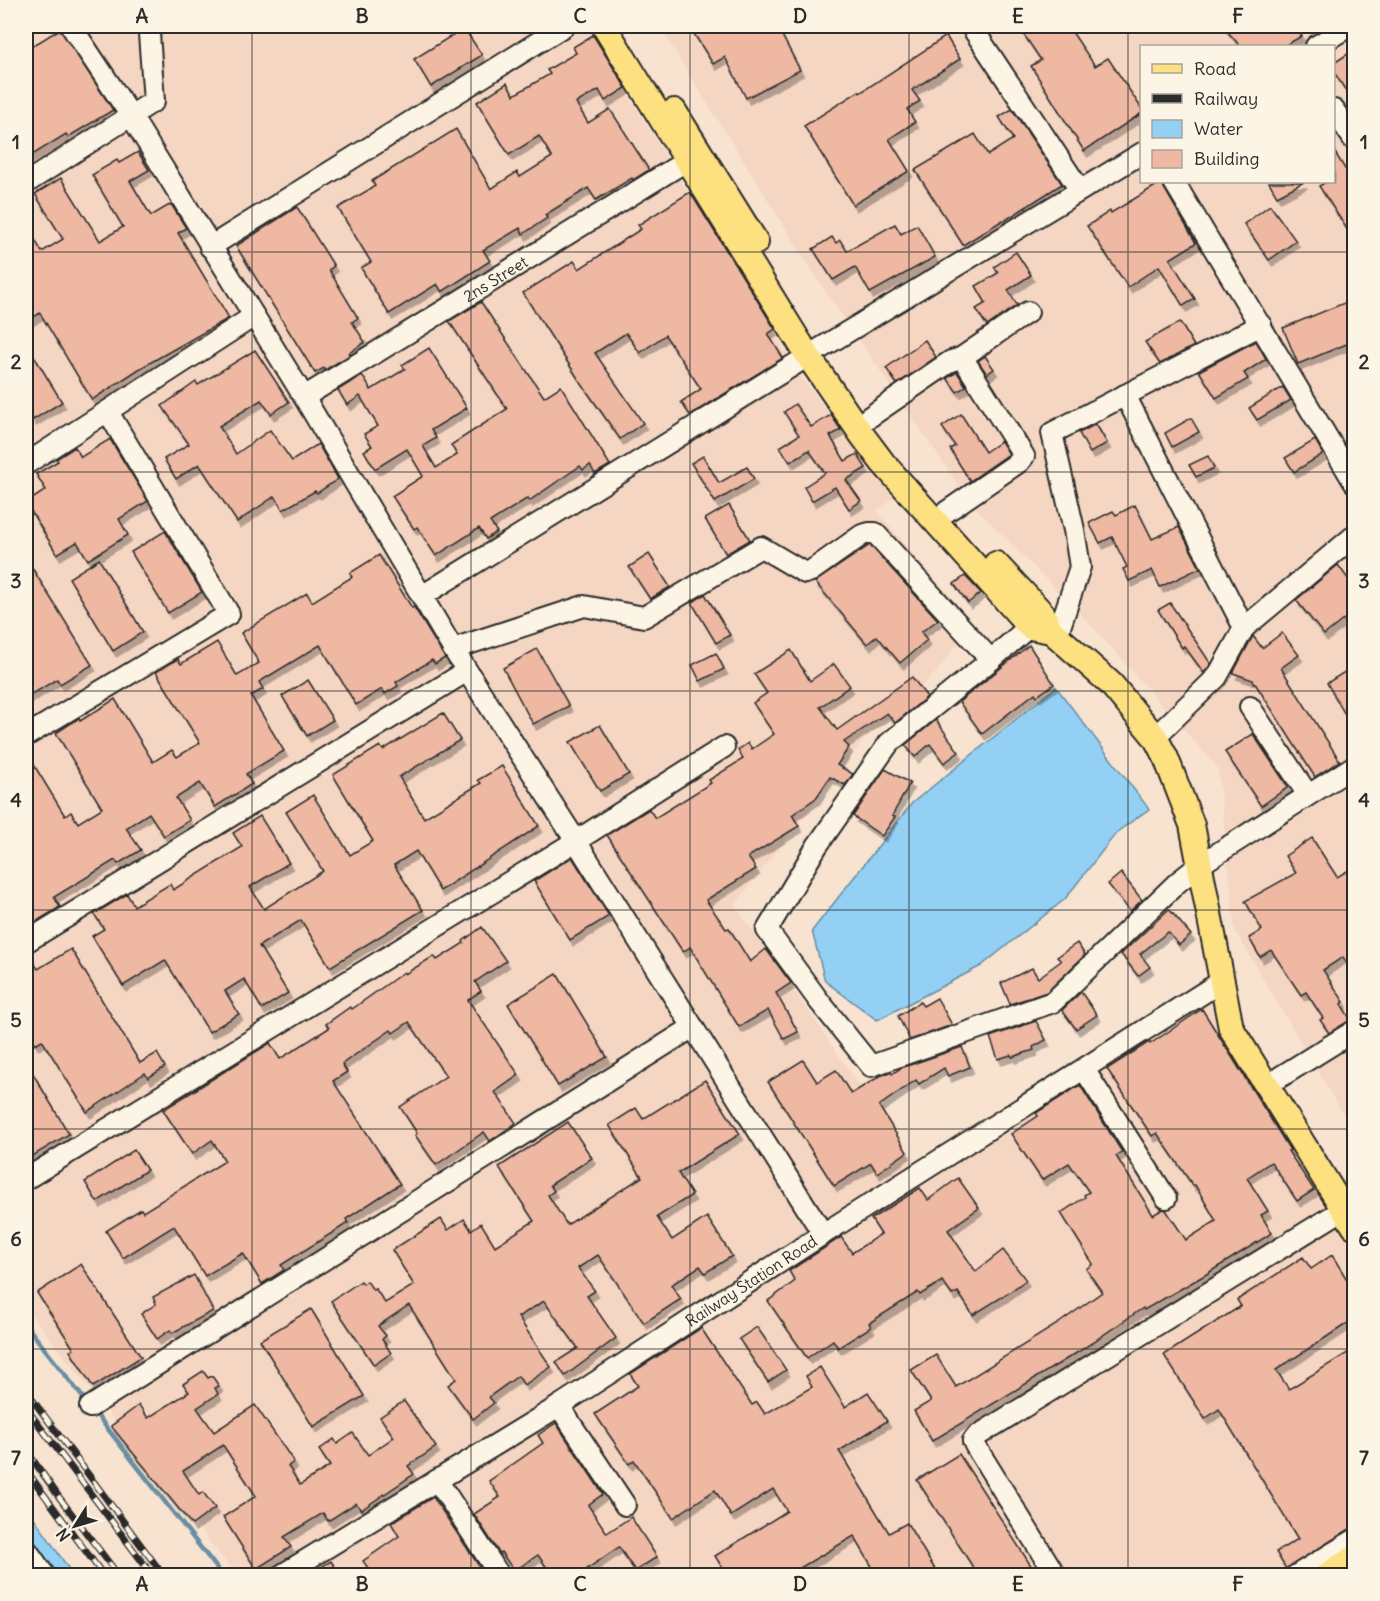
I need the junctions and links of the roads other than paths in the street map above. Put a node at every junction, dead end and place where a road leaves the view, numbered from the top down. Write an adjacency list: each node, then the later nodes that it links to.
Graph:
1 (70, 26): 10 (street)
2 (152, 26): 10 (street)
3 (564, 26): 17 (street)
4 (604, 26): 13 (main road)
5 (621, 26): 21 (main road)
6 (971, 26): 16 (street)
7 (1350, 26): 8 (street)
8 (1318, 45)
9 (1335, 112): 11 (street)
10 (131, 116): 14 (street); 17 (street)
11 (1354, 140)
12 (1140, 154): 16 (street)
13 (686, 162): 21 (main road); 24 (street, 2ns Street)
14 (26, 183)
15 (1175, 183): 20 (street)
16 (1080, 190): 21 (street)
17 (210, 247): 19 (street)
18 (1028, 312): 22 (street)
19 (254, 316): 24 (street); 25 (street)
20 (1261, 325): 23 (street); 28 (street)
21 (814, 352): 26 (main road); 31 (street); 32 (main road)
22 (961, 358): 26 (street); 29 (street)
23 (1125, 395): 32 (street); 33 (street)
24 (304, 397): 31 (street)
25 (108, 412): 27 (street); 38 (street)
26 (868, 418): 29 (main road)
27 (26, 464)
28 (1354, 482)
29 (946, 512): 32 (main road)
30 (1354, 536): 33 (street)
31 (422, 596): 34 (street)
32 (1045, 627): 35 (street); 39 (main road)
33 (1244, 628): 39 (street)
34 (453, 649): 35 (street); 36 (street)
35 (992, 660): 44 (street)
36 (467, 671): 43 (street); 45 (street)
37 (1250, 707): 42 (street)
38 (26, 736)
39 (1155, 736): 44 (main road)
40 (724, 747): 43 (street)
41 (1354, 766): 42 (street)
42 (1308, 795): 44 (street)
43 (576, 841): 48 (street); 52 (street)
44 (1201, 864): 46 (main road)
45 (26, 942)
46 (1222, 981): 47 (main road); 50 (street, Railway Station Road)
47 (1228, 1007): 51 (main road); 54 (main road)
48 (693, 1027): 55 (street); 57 (street)
49 (1354, 1031): 51 (street)
50 (1084, 1069): 53 (street); 55 (street, Railway Station Road)
51 (1280, 1077): 54 (main road)
52 (26, 1179)
53 (1166, 1198)
54 (1351, 1210): 67 (street)
55 (823, 1234): 56 (street, Railway Station Road)
56 (559, 1406): 58 (street, Railway Station Road); 59 (street)
57 (90, 1407)
58 (437, 1480): 65 (street, Railway Station Road); 66 (street)
59 (625, 1504)
60 (1354, 1540): 68 (street)
61 (26, 1550): 64 (street)
62 (1354, 1554): 69 (main road)
63 (1354, 1560): 70 (highway)
64 (40, 1574)
65 (280, 1575)
66 (500, 1575)
67 (1056, 1575)
68 (1295, 1575)
69 (1319, 1575)
70 (1328, 1575)

